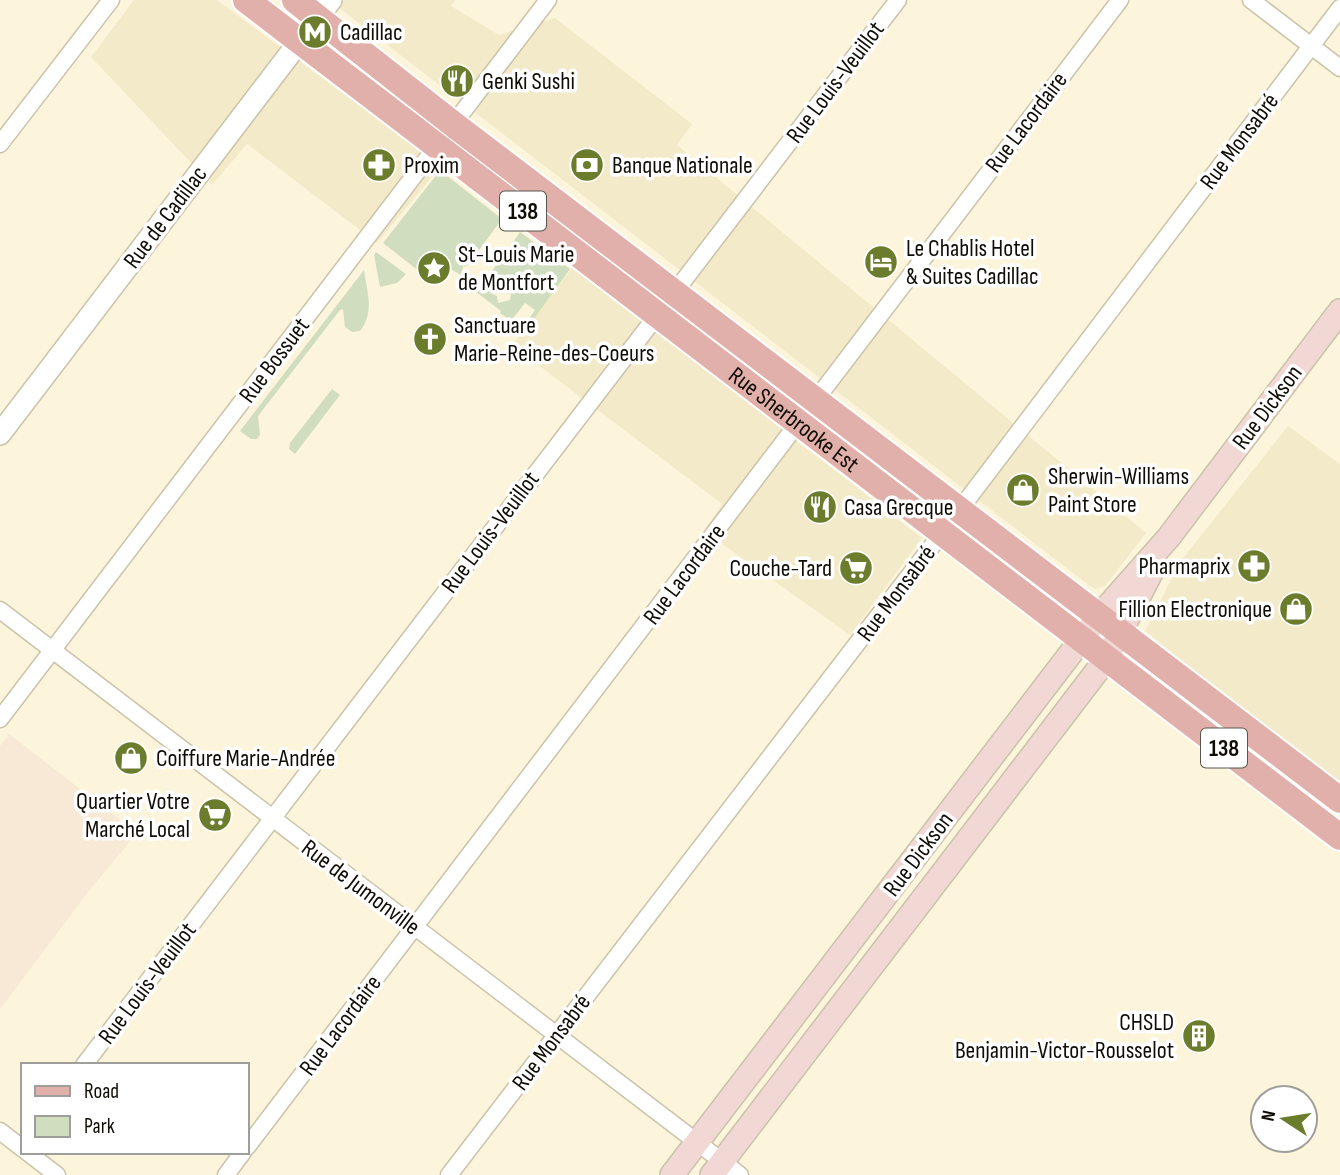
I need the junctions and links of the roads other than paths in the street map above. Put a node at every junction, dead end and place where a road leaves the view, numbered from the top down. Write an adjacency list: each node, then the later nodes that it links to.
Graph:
1 (111, 0): 14 (street)
2 (246, 0): 10 (main road, Rue Sherbrooke Est / 138)
3 (295, 0): 9 (main road, Rue Sherbrooke Est / 138)
4 (548, 0): 13 (street, Rue Bossuet)
5 (898, 0): 16 (street, Rue Louis-Veuillot)
6 (1120, 0): 19 (street, Rue Lacordaire)
7 (1251, 0): 11 (street)
8 (1340, 8): 11 (street, Rue Monsabré)
9 (325, 9): 10 (street, Rue de Cadillac); 13 (main road, Rue Sherbrooke Est / 138)
10 (300, 41): 15 (main road, Rue Sherbrooke Est / 138); 21 (street, Rue de Cadillac)
11 (1311, 46): 12 (street); 22 (street, Rue Monsabré)
12 (1340, 68)
13 (453, 124): 15 (street, Rue Bossuet); 16 (main road, Rue Sherbrooke Est / 138)
14 (0, 144)
15 (437, 145): 18 (main road, Rue Sherbrooke Est / 138); 29 (street, Rue Bossuet)
16 (675, 291): 18 (street, Rue Louis-Veuillot); 19 (main road, Rue Sherbrooke Est / 138)
17 (1340, 311): 24 (main road, Rue Dickson)
18 (657, 314): 20 (main road, Rue Sherbrooke Est / 138); 33 (street, Rue Louis-Veuillot)
19 (816, 399): 20 (street, Rue Lacordaire); 22 (main road, Rue Sherbrooke Est / 138)
20 (799, 422): 23 (main road, Rue Sherbrooke Est / 138); 35 (street, Rue Lacordaire)
21 (0, 434)
22 (960, 508): 23 (street, Rue Monsabré); 26 (main road, Rue Sherbrooke Est / 138)
23 (942, 533): 28 (main road, Rue Sherbrooke Est / 138); 36 (street, Rue Monsabré)
24 (1168, 537): 26 (main road, Rue Dickson); 27 (main road, Rue Dickson)
25 (0, 610): 29 (street, Rue de Jumonville)
26 (1100, 615): 27 (main road, Rue Sherbrooke Est / 138); 28 (main road, Rue Dickson)
27 (1122, 632): 30 (main road, Rue Dickson); 32 (main road, Rue Sherbrooke Est / 138)
28 (1082, 638): 30 (main road, Rue Sherbrooke Est / 138); 39 (main road, Rue Dickson)
29 (53, 650): 31 (street, Rue Bossuet); 33 (street, Rue de Jumonville)
30 (1107, 658): 34 (main road, Rue Sherbrooke Est / 138); 44 (main road, Rue Dickson)
31 (0, 719)
32 (1340, 800)
33 (272, 818): 35 (street, Rue de Jumonville); 37 (street, Rue Louis-Veuillot)
34 (1340, 837)
35 (415, 928): 36 (street, Rue de Jumonville); 40 (street, Rue Lacordaire)
36 (556, 1036): 39 (street, Rue de Jumonville); 47 (street, Rue Monsabré)
37 (86, 1063)
38 (0, 1131): 41 (street)
39 (697, 1142): 44 (street, Rue de Jumonville); 48 (main road, Rue Dickson)
40 (248, 1146)
41 (21, 1147)
42 (31, 1154): 45 (street)
43 (242, 1154): 46 (street)
44 (725, 1171)
45 (57, 1175)
46 (226, 1175)
47 (449, 1175)
48 (672, 1175)

